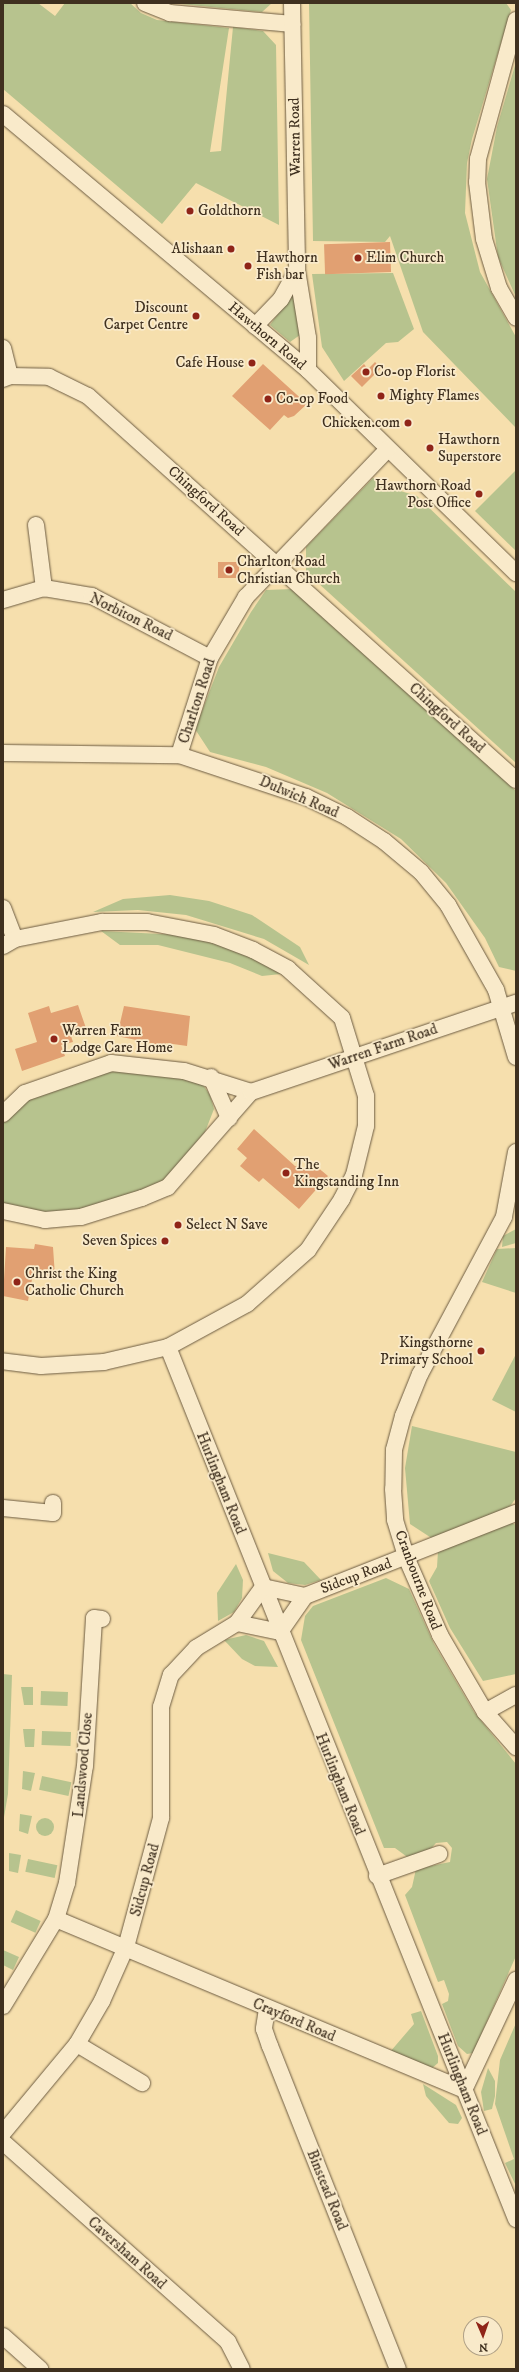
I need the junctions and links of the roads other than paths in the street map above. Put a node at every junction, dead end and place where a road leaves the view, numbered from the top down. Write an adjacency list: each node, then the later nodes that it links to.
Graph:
1 (145, 3): 4 (street)
2 (292, 3): 4 (street, Warren Road)
3 (516, 20): 7 (street)
4 (293, 24): 6 (street, Warren Road)
5 (3, 114): 8 (street, Hawthorn Road)
6 (297, 270): 8 (street, Warren Road); 9 (street, Warren Road)
7 (516, 318)
8 (255, 326): 11 (street, Hawthorn Road)
9 (308, 338): 11 (street); 12 (street, Warren Road)
10 (3, 348): 13 (street)
11 (287, 351): 12 (street, Hawthorn Road)
12 (308, 370): 14 (street, Hawthorn Road)
13 (7, 378): 16 (street, Chingford Road)
14 (388, 449): 16 (street, Charlton Road); 17 (street, Hawthorn Road)
15 (36, 525): 18 (street)
16 (277, 564): 20 (street, Charlton Road); 23 (street, Chingford Road)
17 (516, 573)
18 (44, 588): 19 (street, Norbiton Road); 20 (street, Norbiton Road)
19 (3, 600)
20 (210, 658): 22 (street, Charlton Road)
21 (3, 753): 22 (street, Dulwich Road)
22 (179, 755): 26 (street, Dulwich Road)
23 (516, 780)
24 (3, 908): 25 (street)
25 (9, 943): 27 (street)
26 (509, 1005): 27 (street, Warren Farm Road); 28 (street)
27 (356, 1056): 30 (street, Warren Farm Road); 36 (street)
28 (516, 1058)
29 (211, 1077): 30 (street); 31 (street); 32 (street)
30 (251, 1092): 32 (street)
31 (3, 1114)
32 (229, 1118): 34 (street)
33 (516, 1152): 35 (street, Cranbourne Road)
34 (3, 1211)
35 (510, 1219): 41 (street, Cranbourne Road)
36 (168, 1347): 37 (street); 42 (street, Hurlingham Road)
37 (3, 1361)
38 (53, 1503): 39 (street)
39 (3, 1508)
40 (516, 1513): 41 (street, Sidcup Road)
41 (406, 1557): 43 (street, Sidcup Road); 48 (street, Cranbourne Road)
42 (263, 1587): 43 (street, Sidcup Road); 45 (street, Sidcup Road); 46 (street, Hurlingham Road)
43 (305, 1596): 46 (street, Sidcup Road)
44 (102, 1619): 52 (street, Landswood Close)
45 (237, 1622): 46 (street); 53 (street, Sidcup Road)
46 (280, 1632): 51 (street, Hurlingham Road)
47 (516, 1695): 48 (street)
48 (485, 1712): 49 (street, Cranbourne Road)
49 (516, 1747)
50 (438, 1854): 51 (street)
51 (377, 1876): 59 (street, Hurlingham Road)
52 (56, 1919): 53 (street); 55 (street, Landswood Close)
53 (126, 1947): 56 (street, Crayford Road); 57 (street, Sidcup Road)
54 (516, 1980): 59 (street)
55 (3, 2006)
56 (267, 2009): 59 (street, Crayford Road); 67 (street, Binstead Road)
57 (77, 2044): 58 (street); 60 (street, Sidcup Road)
58 (142, 2083)
59 (464, 2090): 62 (street, Hurlingham Road)
60 (3, 2133)
61 (3, 2142): 66 (street, Caversham Road)
62 (512, 2198): 63 (street, Hurlingham Road)
63 (516, 2219)
64 (3, 2336): 65 (street)
65 (40, 2369)
66 (242, 2369)
67 (398, 2369)

